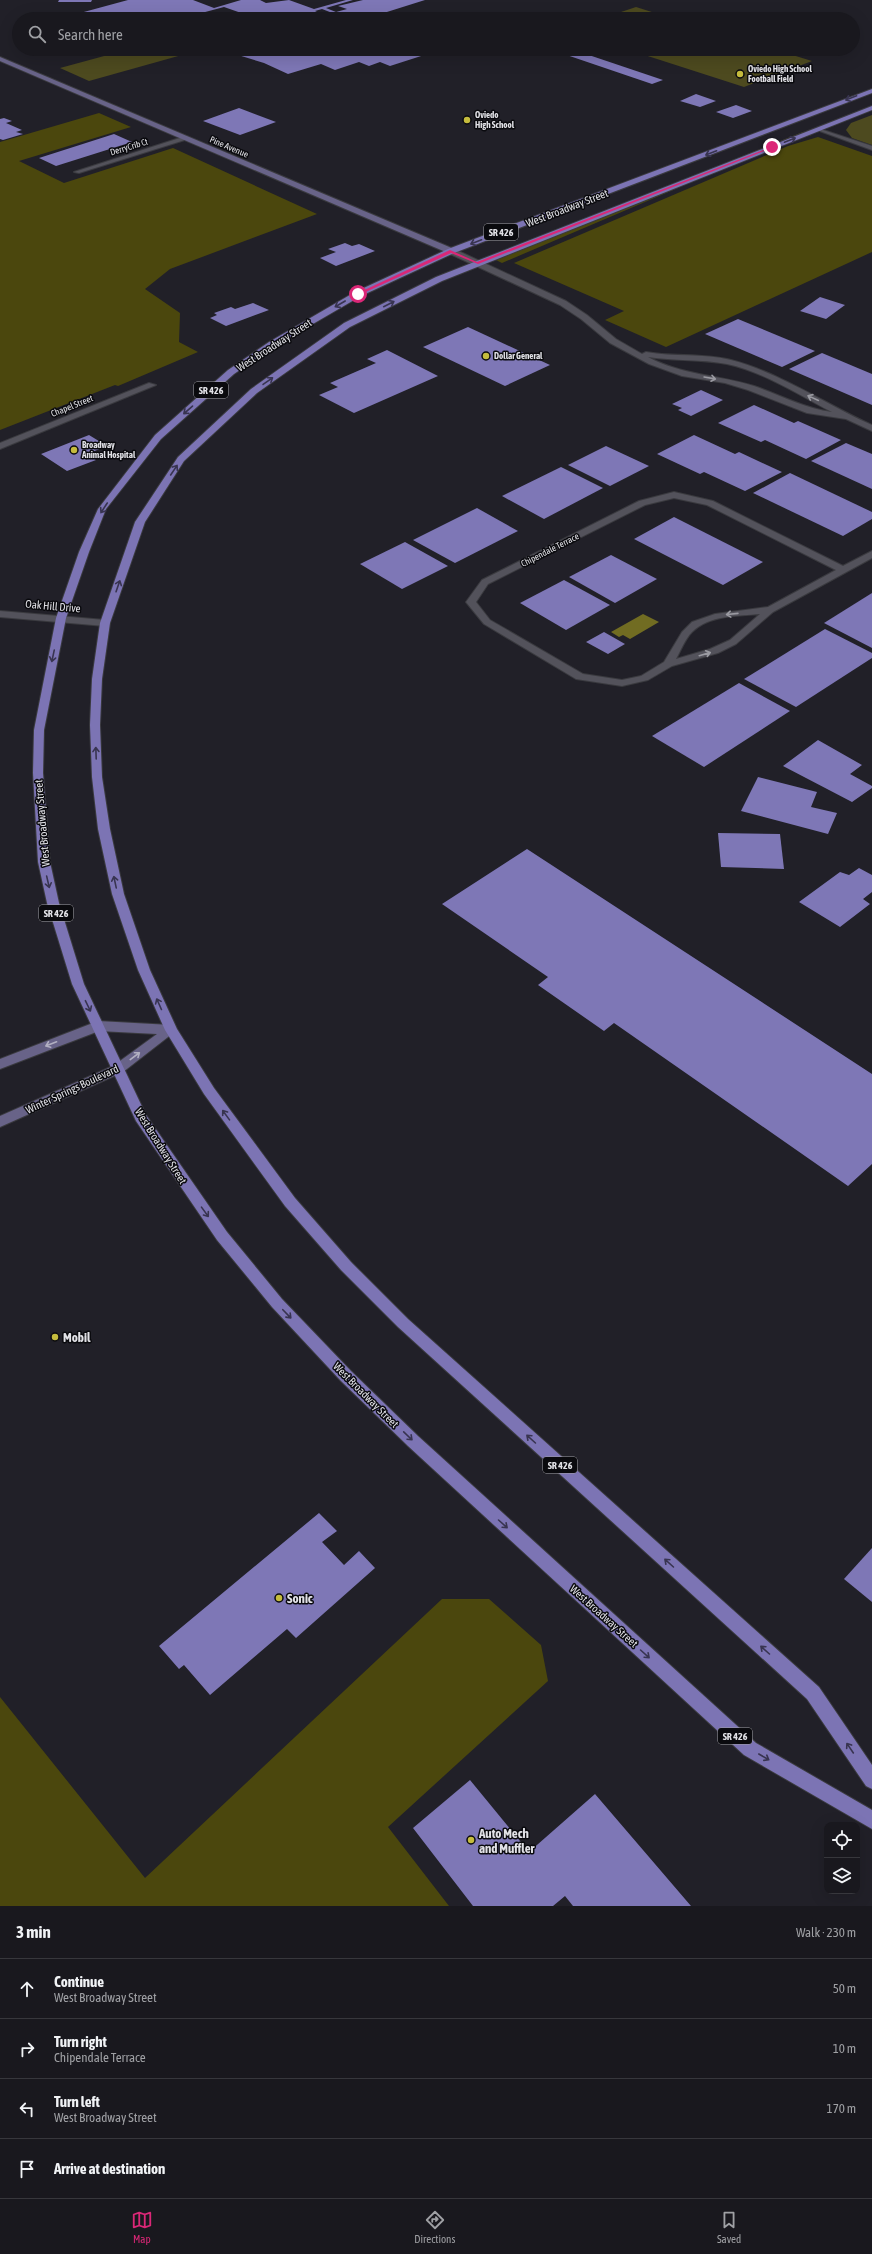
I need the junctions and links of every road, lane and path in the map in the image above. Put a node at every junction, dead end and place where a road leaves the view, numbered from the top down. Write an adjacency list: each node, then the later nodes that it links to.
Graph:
1 (0, 59): 6 (street, Pine Avenue)
2 (872, 91): 3 (main road, West Broadway Street / SR 426, one-way to 3)
3 (831, 106): 5 (main road); 7 (main road, West Broadway Street / SR 426)
4 (872, 108): 5 (main road, West Broadway Street / SR 426)
5 (819, 129): 8 (street); 9 (main road, West Broadway Street / SR 426, one-way to 5)
6 (186, 138): 10 (street, DerryCrib Ct); 11 (street, Pine Avenue)
7 (747, 145): 9 (main road); 11 (main road, West Broadway Street / SR 426, one-way to 11)
8 (872, 148)
9 (728, 165): 12 (main road, West Broadway Street / SR 426)
10 (77, 172)
11 (452, 251): 12 (street); 25 (main road, West Broadway Street / SR 426, one-way to 25)
12 (477, 263): 13 (street); 26 (main road, West Broadway Street / SR 426, one-way to 12)
13 (631, 350): 14 (street); 15 (street)
14 (683, 357): 15 (street); 16 (street)
15 (672, 370): 16 (street, one-way to 16)
16 (732, 373): 18 (street, one-way to 16); 18 (street)
17 (152, 385): 20 (street, Chapel Street)
18 (846, 417): 19 (street)
19 (872, 428)
20 (0, 446)
21 (872, 554): 22 (street, Chipendale Terrace)
22 (843, 570): 23 (street, Chipendale Terrace); 27 (street, Chipendale Terrace)
23 (770, 610): 27 (street, Chipendale Terrace, one-way to 23); 27 (street, Chipendale Terrace, one-way to 27)
24 (0, 614): 25 (street, Oak Hill Drive)
25 (61, 618): 26 (street, Oak Hill Drive); 28 (main road, West Broadway Street / SR 426, one-way to 28)
26 (105, 623): 29 (main road, West Broadway Street / SR 426, one-way to 26)
27 (668, 664)
28 (98, 1026): 29 (street); 30 (street, one-way to 30); 31 (main road, West Broadway Street / SR 426)
29 (171, 1030): 31 (street, Winter Springs Boulevard, one-way to 29); 33 (main road, West Broadway Street / SR 426, one-way to 29)
30 (0, 1064)
31 (118, 1069): 32 (street, Winter Springs Boulevard); 34 (main road, West Broadway Street / SR 426, one-way to 34)
32 (0, 1122)
33 (872, 1780)
34 (872, 1820)

